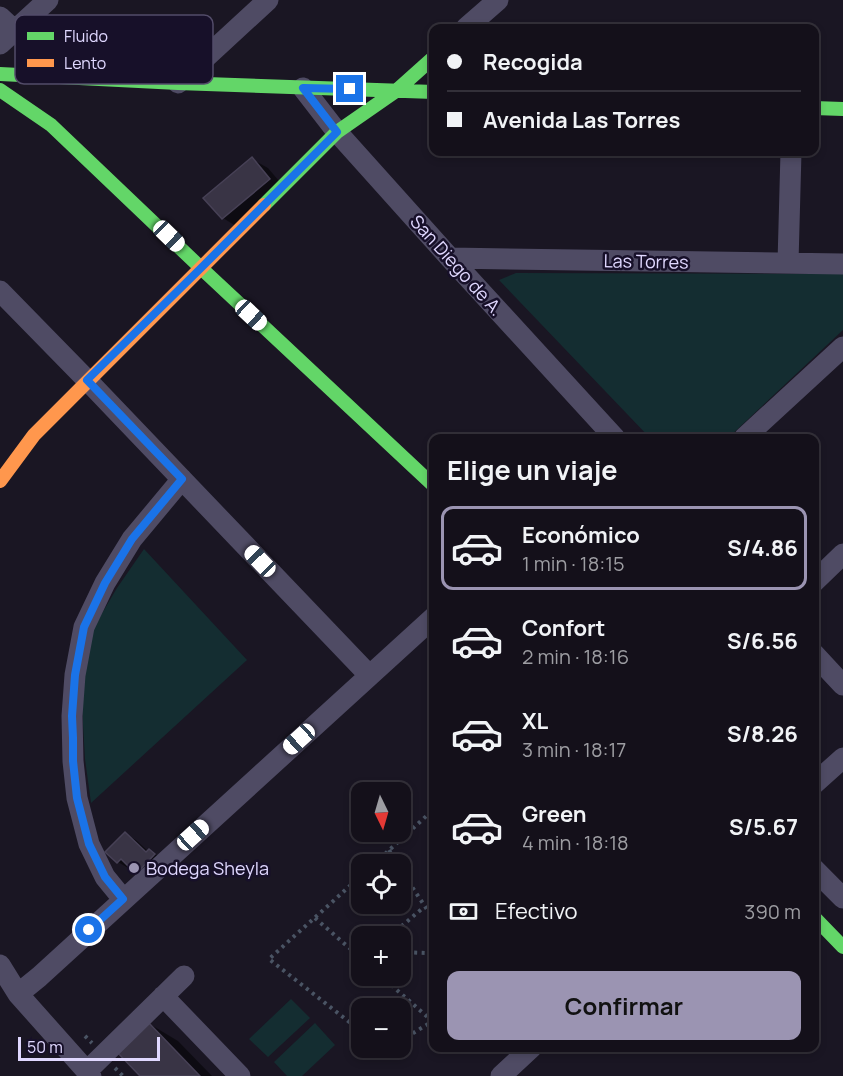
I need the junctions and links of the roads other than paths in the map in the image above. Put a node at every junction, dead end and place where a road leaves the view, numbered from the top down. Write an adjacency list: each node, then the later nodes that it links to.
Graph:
1 (48, 0): 4 (street)
2 (268, 0): 6 (street)
3 (498, 0): 5 (street)
4 (26, 15)
5 (471, 24)
6 (213, 51)
7 (429, 61): 13 (street)
8 (0, 74): 9 (street)
9 (15, 75)
10 (203, 84): 11 (street)
11 (303, 88): 13 (street); 17 (street, San Diego de A.)
12 (0, 90): 22 (street)
13 (396, 91): 14 (street); 17 (street)
14 (429, 92)
15 (819, 108): 16 (street)
16 (843, 109)
17 (337, 132): 19 (street, San Diego de A.); 22 (street)
18 (791, 156): 20 (street)
19 (450, 258): 20 (street, Las Torres); 26 (street, San Diego de A.)
20 (788, 264): 21 (street, Las Torres)
21 (843, 264)
22 (201, 268): 25 (street); 30 (street)
23 (0, 291): 25 (street)
24 (843, 346): 27 (street)
25 (87, 380): 28 (street); 29 (street)
26 (611, 434)
27 (748, 434)
28 (182, 479): 35 (street); 41 (street)
29 (0, 481)
30 (429, 481)
31 (843, 554): 32 (street)
32 (819, 577)
33 (429, 621): 35 (street)
34 (819, 659): 36 (street)
35 (369, 675): 41 (street)
36 (843, 685)
37 (843, 758): 38 (street)
38 (819, 780)
39 (819, 874): 40 (street)
40 (843, 898)
41 (123, 899): 46 (street)
42 (819, 922): 43 (street)
43 (843, 947)
44 (0, 965): 46 (street)
45 (184, 976): 47 (street)
46 (18, 994): 49 (street)
47 (163, 996): 49 (street); 50 (street)
48 (526, 1052): 51 (street)
49 (89, 1074)
50 (240, 1076)
51 (501, 1076)

